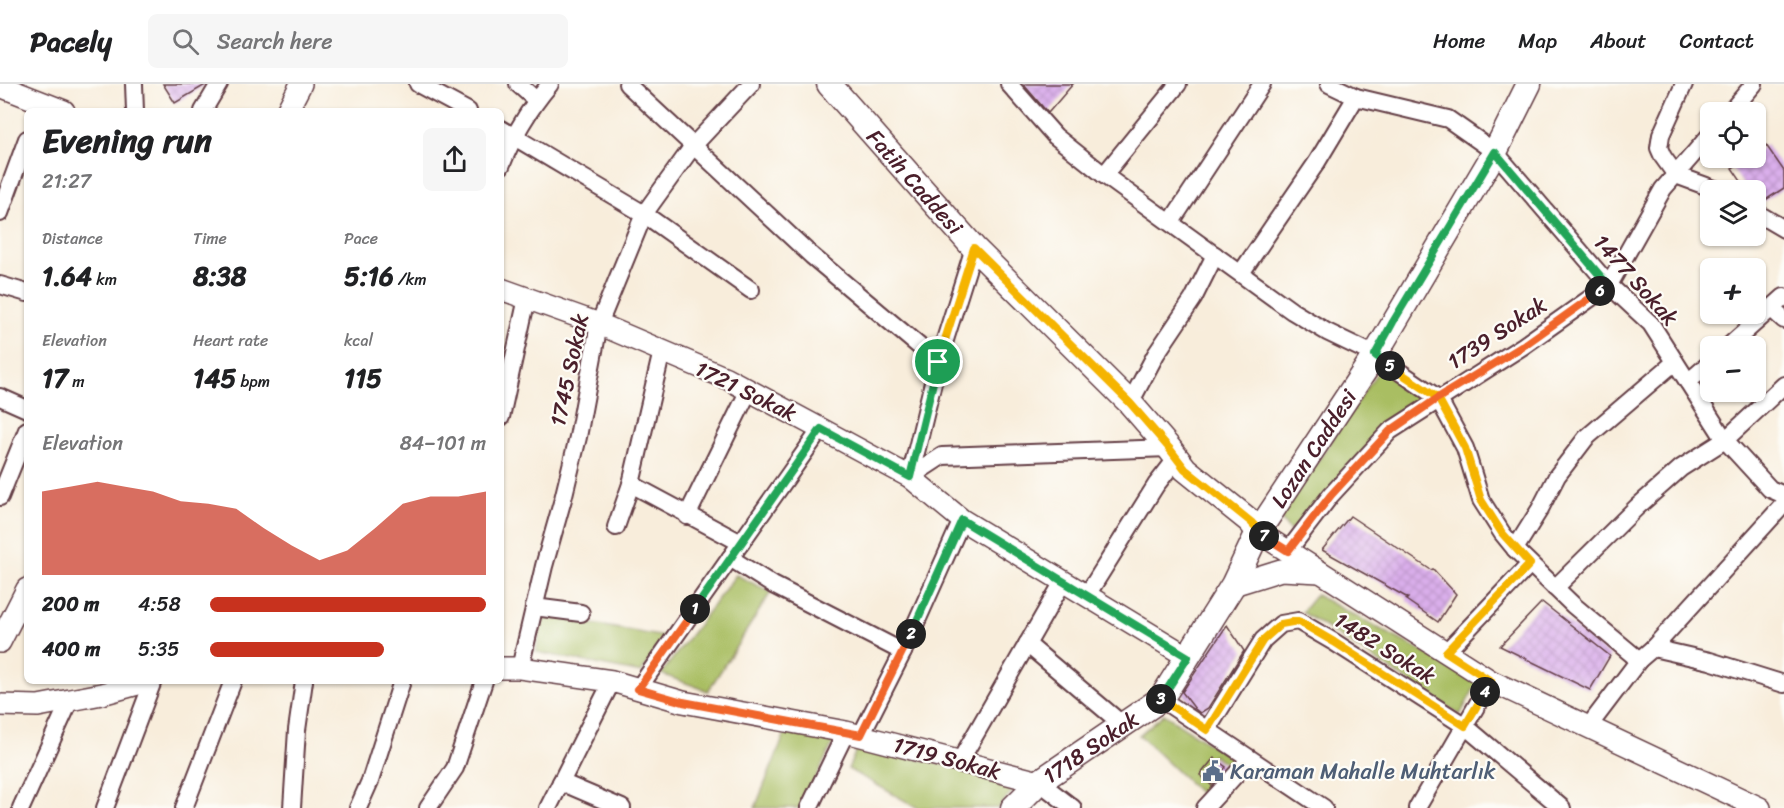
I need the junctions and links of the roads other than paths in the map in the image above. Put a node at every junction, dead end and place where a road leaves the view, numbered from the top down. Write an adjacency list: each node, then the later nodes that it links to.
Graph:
1 (135, 84): 22 (street)
2 (219, 84): 23 (street)
3 (301, 84): 24 (street)
4 (418, 84): 25 (street)
5 (518, 84): 19 (street)
6 (550, 84): 19 (street)
7 (627, 84): 27 (street)
8 (751, 84): 27 (street, 1745 Sokak)
9 (829, 84): 40 (main road, Fatih Caddesi)
10 (1178, 84): 32 (street)
11 (1262, 84): 38 (street)
12 (1329, 84): 18 (street, 1477 Sokak)
13 (1529, 84): 31 (main road, Lozan Caddesi)
14 (1684, 84): 33 (street)
15 (1754, 84): 20 (street)
16 (1011, 85): 32 (street)
17 (0, 86): 21 (street)
18 (1351, 91): 31 (street, 1477 Sokak); 42 (street)
19 (536, 100): 26 (street)
20 (1739, 102)
21 (39, 106)
22 (135, 108)
23 (204, 108)
24 (289, 108)
25 (462, 108)
26 (507, 132): 30 (street); 36 (street)
27 (693, 146): 36 (street, 1745 Sokak); 55 (street)
28 (24, 147): 35 (street)
29 (1700, 147): 33 (street, 1739 Sokak)
30 (504, 148)
31 (1495, 152): 44 (street, 1477 Sokak); 54 (main road, Lozan Caddesi)
32 (1104, 175): 38 (street)
33 (1676, 175): 34 (street); 44 (street, 1739 Sokak)
34 (1700, 184)
35 (0, 213)
36 (644, 214): 46 (street); 51 (street, 1745 Sokak)
37 (1766, 218): 39 (street)
38 (1171, 222): 41 (street)
39 (1784, 229)
40 (974, 248): 55 (street); 64 (main road, Fatih Caddesi)
41 (1215, 255): 42 (street); 64 (street)
42 (1241, 273): 54 (street)
43 (0, 285): 47 (street)
44 (1608, 285): 56 (street, 1477 Sokak); 62 (street, 1739 Sokak)
45 (504, 290): 49 (street, 1721 Sokak)
46 (751, 290)
47 (24, 292)
48 (1784, 297): 50 (street)
49 (527, 298): 51 (street, 1721 Sokak); 63 (street)
50 (1778, 315): 52 (street)
51 (599, 324): 53 (street, 1721 Sokak); 90 (street, 1745 Sokak)
52 (1745, 336)
53 (662, 351): 60 (street, 1721 Sokak); 71 (street)
54 (1375, 355): 62 (street); 78 (main road, Lozan Caddesi)
55 (938, 362): 70 (street)
56 (1676, 362): 58 (street, 1477 Sokak); 80 (street)
57 (1700, 372): 58 (street)
58 (1688, 382): 68 (street, 1477 Sokak)
59 (1784, 385): 68 (street)
60 (749, 390): 66 (street, 1721 Sokak); 75 (street)
61 (0, 397): 65 (street)
62 (1438, 398): 80 (street); 81 (street, 1739 Sokak)
63 (504, 403)
64 (1130, 403): 69 (main road, Fatih Caddesi)
65 (24, 409)
66 (821, 429): 70 (street, 1721 Sokak); 79 (street)
67 (24, 437): 72 (street)
68 (1725, 440): 73 (street, 1477 Sokak); 87 (street)
69 (1173, 453): 70 (street); 78 (main road, Fatih Caddesi); 89 (street)
70 (910, 477): 76 (street, 1721 Sokak)
71 (631, 484): 75 (street); 77 (street)
72 (2, 486)
73 (1784, 495)
74 (1784, 504): 94 (street)
75 (687, 516): 79 (street)
76 (962, 520): 85 (street, 1721 Sokak); 95 (street)
77 (616, 526)
78 (1258, 532): 81 (street); 86 (main road, 1718 Sokak)
79 (741, 543): 82 (street)
80 (1515, 549): 83 (street)
81 (1288, 551): 84 (street)
82 (730, 558): 95 (street); 109 (street)
83 (1530, 564): 87 (street); 96 (street)
84 (1320, 572): 86 (street); 96 (street)
85 (1064, 580): 89 (street, 1721 Sokak); 93 (street)
86 (1233, 585): 97 (main road, 1718 Sokak)
87 (1556, 588): 98 (street)
88 (24, 595): 92 (street)
89 (1087, 595): 97 (street, 1721 Sokak)
90 (534, 608): 91 (street); 99 (street, 1745 Sokak)
91 (581, 613)
92 (0, 642)
93 (1028, 644): 113 (street); 119 (street)
94 (1653, 648): 98 (street); 107 (street)
95 (903, 652): 117 (street)
96 (1446, 652): 101 (street)
97 (1188, 657): 110 (main road, 1718 Sokak)
98 (1640, 660): 115 (street)
99 (511, 668): 100 (street, 1719 Sokak)
100 (612, 681): 109 (street, 1719 Sokak); 120 (street)
101 (1491, 681): 114 (street); 115 (street)
102 (150, 684): 123 (street)
103 (232, 684): 124 (street)
104 (304, 684): 125 (street)
105 (401, 684): 126 (street)
106 (483, 684): 127 (street)
107 (1784, 684)
108 (117, 686): 111 (street)
109 (638, 689): 117 (street, 1719 Sokak)
110 (1161, 699): 113 (main road, 1718 Sokak); 116 (street)
111 (70, 700): 112 (street); 122 (street)
112 (0, 705)
113 (1123, 725): 121 (main road, 1718 Sokak)
114 (1465, 726): 116 (street, 1482 Sokak); 135 (street); 136 (street, 1482 Sokak)
115 (1589, 726): 137 (street)
116 (1207, 730): 118 (street)
117 (854, 734): 119 (street, 1719 Sokak); 130 (street)
118 (1250, 759): 133 (street); 134 (street)
119 (960, 760): 121 (street, 1719 Sokak)
120 (561, 782): 128 (street); 129 (street)
121 (1040, 782): 131 (main road, 1718 Sokak); 132 (street)
122 (21, 808)
123 (105, 808)
124 (184, 808)
125 (292, 808)
126 (358, 808)
127 (428, 808)
128 (548, 808)
129 (622, 808)
130 (809, 808)
131 (1013, 808)
132 (1073, 808)
133 (1205, 808)
134 (1324, 808)
135 (1417, 808)
136 (1562, 808)
137 (1760, 808)

